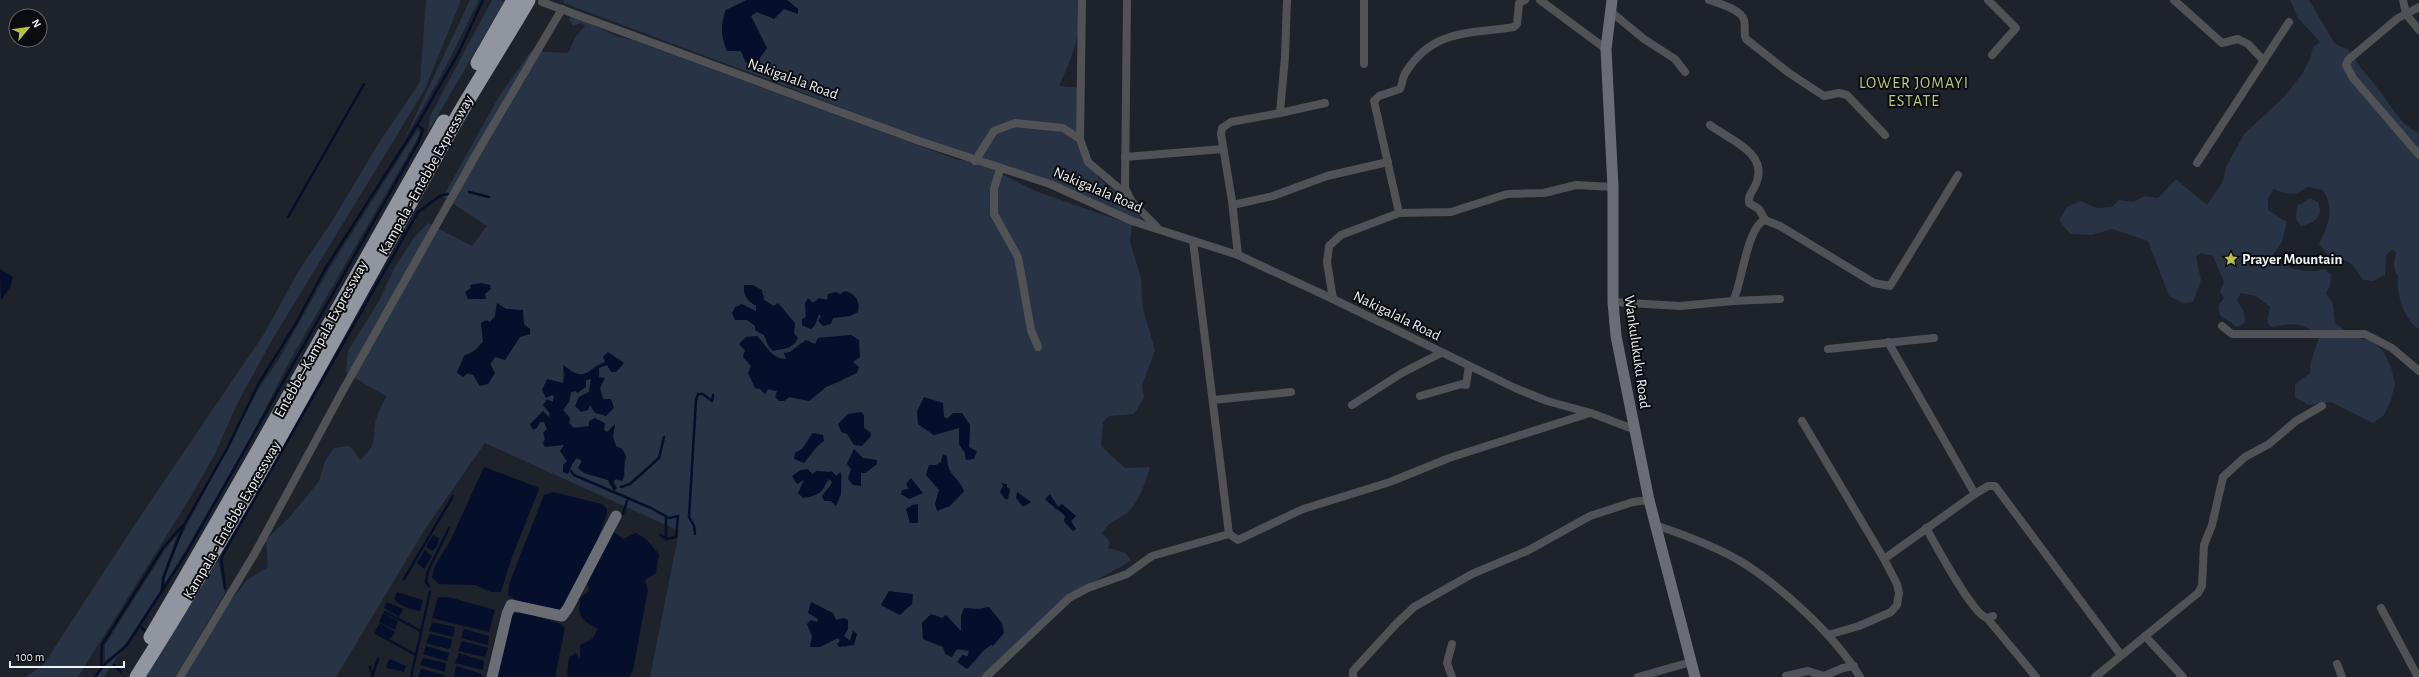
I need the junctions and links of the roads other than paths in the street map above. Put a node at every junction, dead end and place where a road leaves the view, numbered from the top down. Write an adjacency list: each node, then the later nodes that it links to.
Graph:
1 (1082, 0): 27 (street)
2 (1127, 0): 30 (street)
3 (1287, 0): 24 (street)
4 (1364, 0): 21 (street)
5 (1524, 0): 32 (street)
6 (1540, 0): 18 (street)
7 (1709, 0): 26 (street)
8 (1988, 0): 19 (street)
9 (2174, 0): 20 (street)
10 (2403, 0): 15 (street)
11 (524, 2): 14 (street, Nakigalala Road); 80 (highway, Entebbe–Kampala Expressway); 81 (highway, Kampala - Entebbe Expressway)
12 (1611, 5): 18 (main road, Wankulukuku Road); 22 (street)
13 (2419, 7): 15 (street)
14 (562, 9): 31 (street, Nakigalala Road); 82 (street)
15 (2406, 14): 17 (street); 29 (street)
16 (2289, 22): 20 (street)
17 (2419, 30)
18 (1606, 48): 36 (main road, Wankulukuku Road)
19 (1992, 55)
20 (2264, 61): 33 (street)
21 (1364, 64)
22 (1685, 72)
23 (1325, 104): 24 (street)
24 (1280, 113): 28 (street)
25 (1710, 125): 40 (street)
26 (1885, 135)
27 (1080, 138): 31 (street); 37 (street)
28 (1223, 149): 30 (street); 38 (street)
29 (2419, 155)
30 (1126, 157): 37 (street)
31 (975, 161): 34 (street, Nakigalala Road)
32 (1388, 162): 38 (street); 39 (street)
33 (2197, 163)
34 (1000, 169): 41 (street, Nakigalala Road); 51 (street)
35 (1958, 175): 40 (street)
36 (1613, 187): 39 (street); 47 (main road, Wankulukuku Road)
37 (1127, 195): 41 (street)
38 (1232, 205): 43 (street)
39 (1399, 213): 44 (street)
40 (1764, 220): 46 (street)
41 (1157, 228): 42 (street, Nakigalala Road)
42 (1193, 241): 43 (street, Nakigalala Road); 58 (street)
43 (1238, 255): 44 (street, Nakigalala Road)
44 (1333, 299): 53 (street, Nakigalala Road)
45 (1780, 299): 46 (street)
46 (1733, 301): 47 (street)
47 (1613, 302): 63 (main road, Wankulukuku Road)
48 (2222, 326): 55 (street)
49 (1934, 338): 50 (street)
50 (1888, 342): 52 (street); 64 (street)
51 (1038, 347)
52 (1828, 349)
53 (1441, 353): 54 (street, Nakigalala Road); 59 (street)
54 (1469, 366): 57 (street); 61 (street, Nakigalala Road)
55 (2419, 371)
56 (1291, 392): 58 (street)
57 (1420, 396)
58 (1213, 400): 69 (street)
59 (1352, 405)
60 (2322, 406): 73 (street)
61 (1591, 413): 63 (street, Nakigalala Road); 69 (street)
62 (1802, 421): 70 (street)
63 (1633, 429): 65 (main road, Wankulukuku Road)
64 (1975, 494): 68 (street); 75 (street)
65 (1649, 500): 67 (main road, Wankulukuku Road); 85 (street)
66 (616, 516): 83 (main road)
67 (1655, 525): 72 (street); 76 (main road, Wankulukuku Road)
68 (1926, 528): 70 (street); 90 (street)
69 (1229, 534): 84 (street)
70 (1884, 560): 72 (street)
71 (2381, 608): 94 (street)
72 (1828, 635): 78 (street)
73 (2145, 636): 75 (street); 92 (street)
74 (1452, 644): 86 (street)
75 (2122, 655): 91 (street)
76 (1691, 662): 87 (street); 88 (main road, Wankulukuku Road)
77 (2337, 664): 93 (street)
78 (1854, 666): 79 (street); 89 (street)
79 (1786, 676)
80 (127, 677)
81 (137, 677)
82 (180, 677)
83 (492, 677)
84 (986, 677)
85 (1353, 677)
86 (1452, 677)
87 (1638, 677)
88 (1695, 677)
89 (1860, 677)
90 (2036, 677)
91 (2095, 677)
92 (2183, 677)
93 (2342, 677)
94 (2418, 677)

